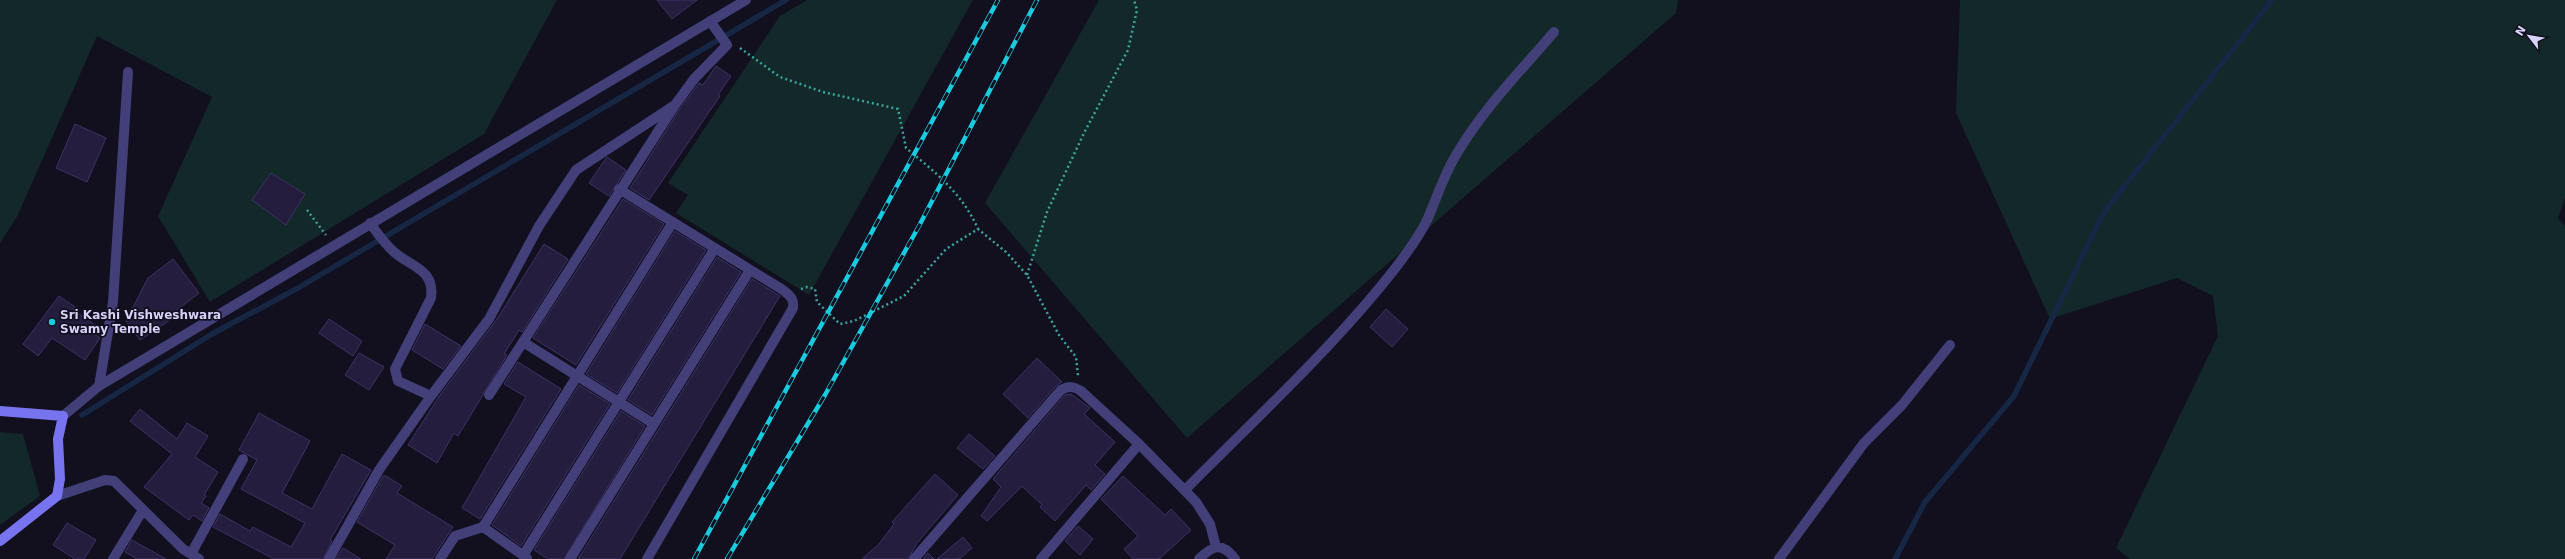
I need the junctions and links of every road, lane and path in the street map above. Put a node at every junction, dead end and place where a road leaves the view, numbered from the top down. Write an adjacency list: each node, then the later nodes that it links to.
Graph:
1 (746, 0): 3 (street)
2 (1134, 0): 16 (path)
3 (710, 21): 5 (street); 11 (street)
4 (1554, 32): 31 (street)
5 (726, 43): 7 (street); 12 (path)
6 (128, 72): 21 (street)
7 (675, 106): 8 (street); 24 (street)
8 (619, 190): 10 (street); 18 (street)
9 (307, 210): 13 (path)
10 (673, 222): 14 (street); 20 (street)
11 (370, 223): 13 (street); 24 (street)
12 (978, 229): 16 (path); 17 (path)
13 (334, 245): 21 (street)
14 (715, 248): 15 (street); 25 (street)
15 (750, 270): 17 (street); 28 (street)
16 (1027, 275): 22 (path)
17 (788, 294): 43 (street)
18 (523, 342): 20 (street); 23 (street)
19 (1950, 345): 48 (street)
20 (577, 376): 25 (street); 34 (street)
21 (99, 386): 27 (street)
22 (1081, 391): 29 (street); 44 (street)
23 (489, 395)
24 (431, 396): 40 (street)
25 (619, 402): 28 (street); 37 (street)
26 (0, 411): 27 (street)
27 (63, 416): 32 (street)
28 (654, 424): 42 (street)
29 (1139, 444): 31 (street); 45 (street)
30 (243, 459): 38 (street)
31 (1185, 490): 36 (street)
32 (57, 496): 33 (street); 35 (street)
33 (143, 510): 38 (street); 39 (street)
34 (483, 527): 37 (street); 41 (street)
35 (0, 541)
36 (1216, 547): 46 (street); 47 (street)
37 (526, 556)
38 (196, 558)
39 (113, 559)
40 (329, 559)
41 (440, 559)
42 (570, 559)
43 (647, 559)
44 (914, 559)
45 (1041, 559)
46 (1199, 559)
47 (1235, 559)
48 (1779, 559)

